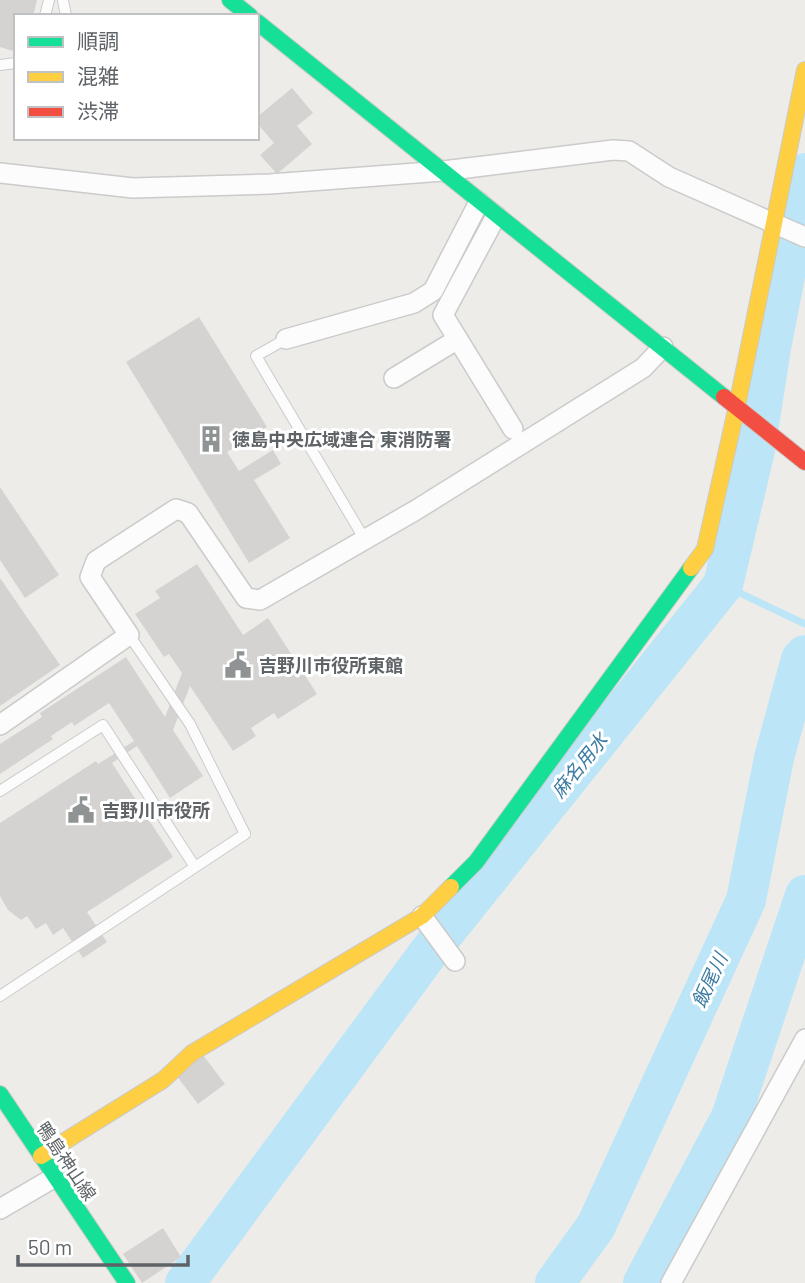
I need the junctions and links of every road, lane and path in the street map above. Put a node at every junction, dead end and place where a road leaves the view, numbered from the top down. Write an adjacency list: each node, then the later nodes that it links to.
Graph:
1 (230, 0): 2 (street)
2 (248, 14)
3 (259, 24): 5 (street)
4 (805, 69): 9 (street)
5 (443, 171): 6 (street); 7 (street); 9 (street)
6 (0, 173)
7 (479, 202): 8 (street); 11 (street)
8 (496, 216): 12 (street); 13 (street)
9 (778, 224): 10 (street); 15 (street)
10 (805, 237)
11 (286, 339): 18 (lane)
12 (458, 339): 14 (street); 16 (street)
13 (663, 347): 15 (street); 18 (street)
14 (394, 378)
15 (737, 406): 17 (street); 23 (street)
16 (513, 429)
17 (805, 462)
18 (365, 540): 19 (street)
19 (129, 635): 20 (street); 22 (lane)
20 (0, 725)
21 (0, 791): 22 (lane)
22 (195, 867): 25 (lane)
23 (427, 922): 24 (street); 28 (street)
24 (455, 961)
25 (0, 996)
26 (805, 1039): 32 (street)
27 (0, 1094): 28 (street, 鴨島神山線)
28 (41, 1156): 29 (street, 鴨島神山線)
29 (55, 1177): 30 (street); 31 (street, 鴨島神山線)
30 (0, 1209)
31 (127, 1283)
32 (671, 1283)

